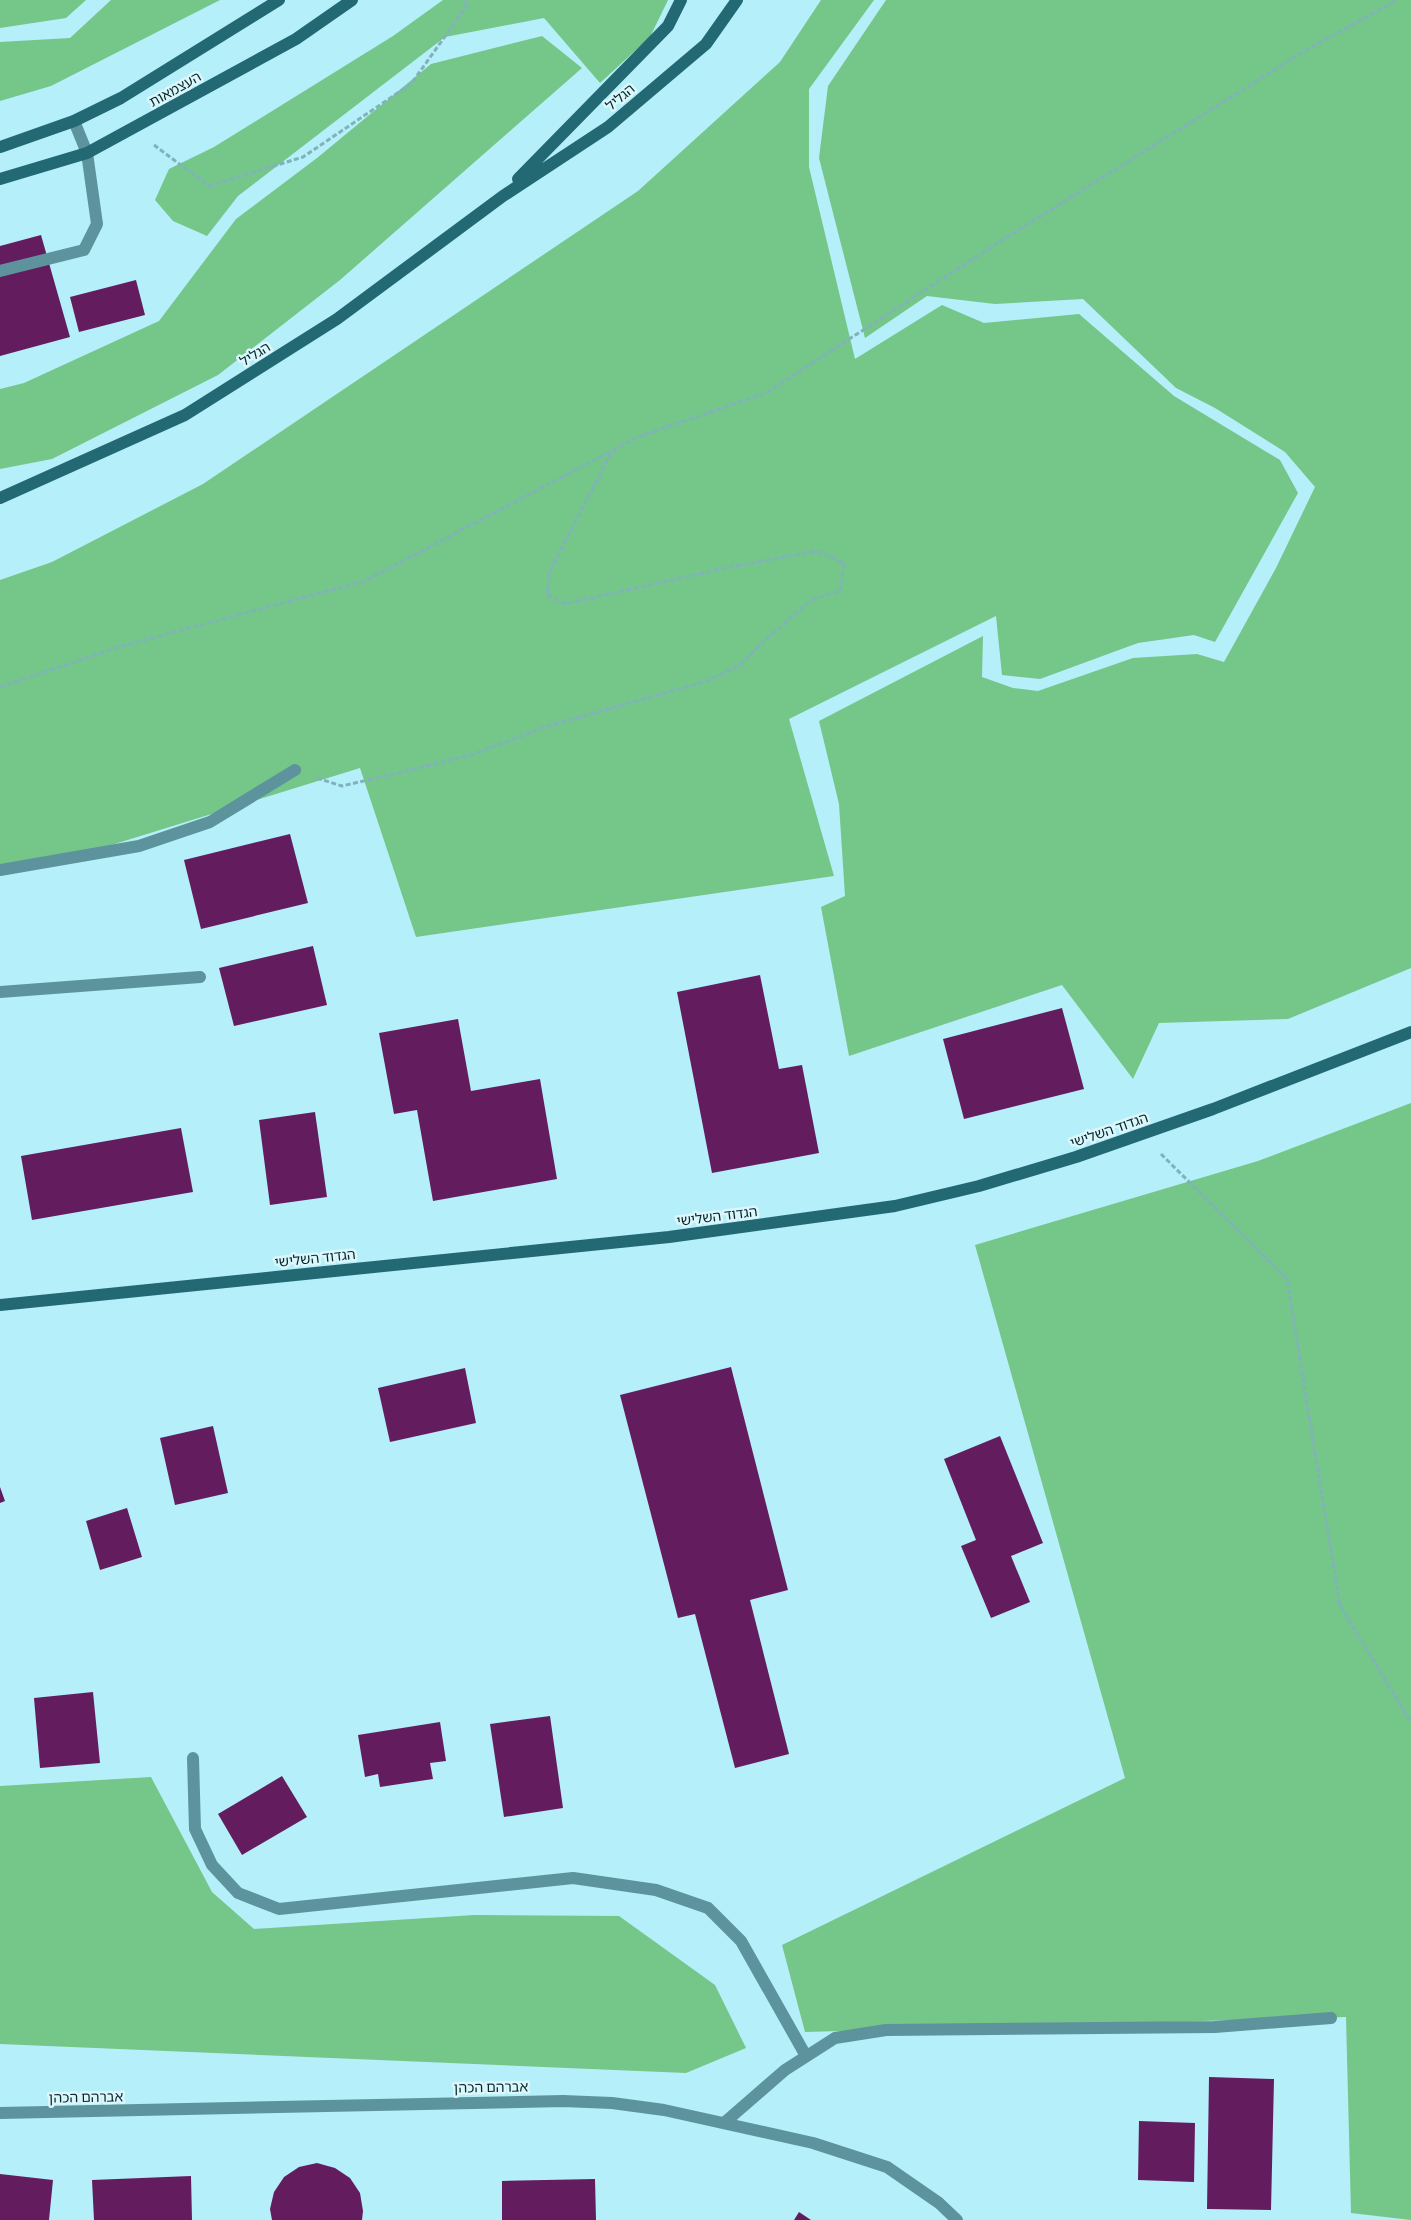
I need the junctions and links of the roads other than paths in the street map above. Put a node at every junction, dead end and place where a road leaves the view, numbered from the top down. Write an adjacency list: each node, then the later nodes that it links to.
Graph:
1 (279, 0): 5 (street, העצמאות)
2 (352, 0): 7 (street, העצמאות)
3 (681, 0): 9 (street, הגליל)
4 (738, 0): 9 (street, הגליל)
5 (74, 121): 6 (street, העצמאות); 7 (street)
6 (0, 147)
7 (87, 153): 8 (street, העצמאות); 10 (street)
8 (0, 179)
9 (503, 196): 11 (street, הגליל)
10 (0, 270)
11 (0, 498)
12 (295, 770): 13 (street)
13 (0, 870)
14 (200, 978): 15 (street)
15 (0, 992)
16 (1411, 1032): 17 (street, הגדוד השלישי)
17 (0, 1305)
18 (193, 1758): 20 (street)
19 (1332, 2018): 20 (street)
20 (806, 2056): 22 (street)
21 (0, 2113): 22 (street, אברהם הכהן)
22 (724, 2123): 23 (street, אברהם הכהן)
23 (957, 2220)

